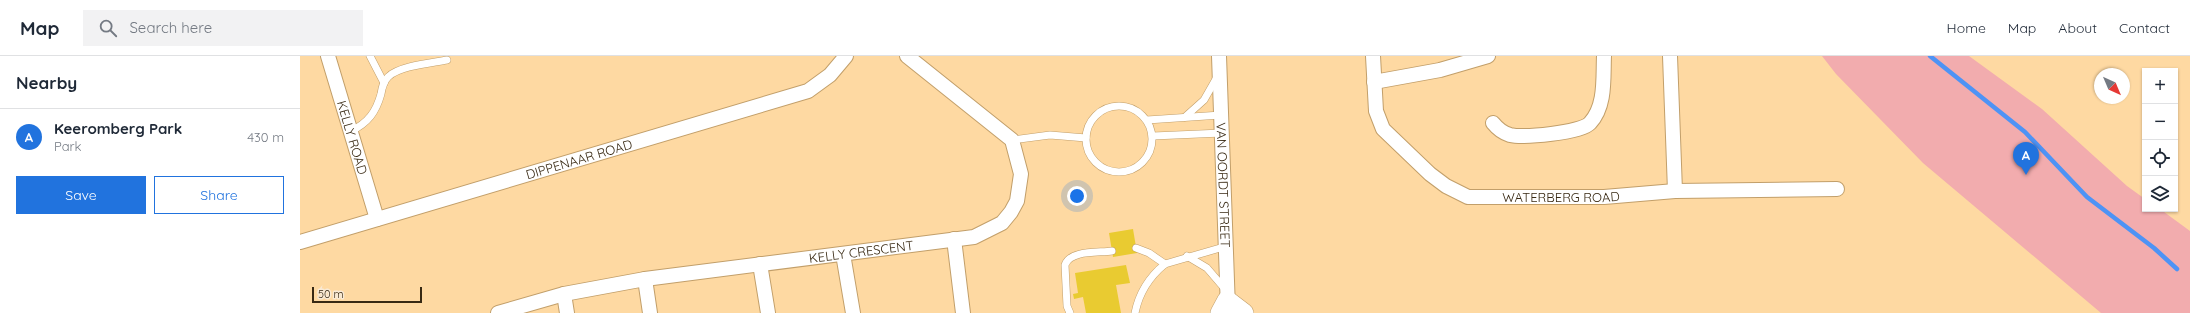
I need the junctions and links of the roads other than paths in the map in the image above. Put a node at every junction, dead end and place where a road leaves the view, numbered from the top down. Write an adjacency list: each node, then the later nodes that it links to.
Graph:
1 (328, 56): 19 (street, KELLY ROAD)
2 (370, 56): 14 (lane)
3 (846, 56): 26 (street, DIPPENAAR ROAD)
4 (907, 56): 23 (street)
5 (1219, 56): 12 (street, VAN OORDT STREET)
6 (1373, 56): 13 (street, WATERBERG ROAD)
7 (1488, 56): 13 (street)
8 (1604, 56): 18 (street)
9 (1670, 56): 25 (street)
10 (433, 59): 11 (lane); 14 (lane)
11 (447, 60)
12 (1220, 72): 15 (street, VAN OORDT STREET); 16 (lane)
13 (1374, 82): 25 (street, WATERBERG ROAD)
14 (384, 83): 19 (lane)
15 (1221, 115): 16 (lane); 20 (street, VAN OORDT STREET)
16 (1184, 118): 17 (lane)
17 (1147, 120): 21 (lane); 22 (lane)
18 (1493, 123)
19 (351, 131): 26 (street, KELLY ROAD)
20 (1222, 133): 21 (lane); 29 (street, VAN OORDT STREET)
21 (1153, 136): 22 (lane)
22 (1086, 138): 23 (lane)
23 (1012, 140): 27 (street, KELLY CRESCENT)
24 (1837, 189): 25 (street, WATERBERG ROAD)
25 (1675, 191)
26 (377, 219): 28 (street, DIPPENAAR ROAD)
27 (954, 239): 32 (street, KELLY CRESCENT); 44 (street)
28 (300, 242)
29 (1227, 246): 33 (lane); 38 (street, VAN OORDT STREET)
30 (1136, 248): 35 (lane)
31 (1112, 251): 45 (lane)
32 (843, 254): 34 (street, KELLY CRESCENT); 43 (street)
33 (1187, 256): 35 (lane); 38 (lane)
34 (760, 264): 36 (street, KELLY CRESCENT); 42 (street)
35 (1165, 264): 46 (lane)
36 (645, 279): 37 (street, KELLY CRESCENT); 41 (street)
37 (564, 294): 39 (street, KELLY CRESCENT); 40 (street)
38 (1226, 304): 47 (street)
39 (498, 313)
40 (567, 313)
41 (650, 313)
42 (768, 313)
43 (853, 313)
44 (963, 313)
45 (1070, 313)
46 (1136, 313)
47 (1244, 313)

